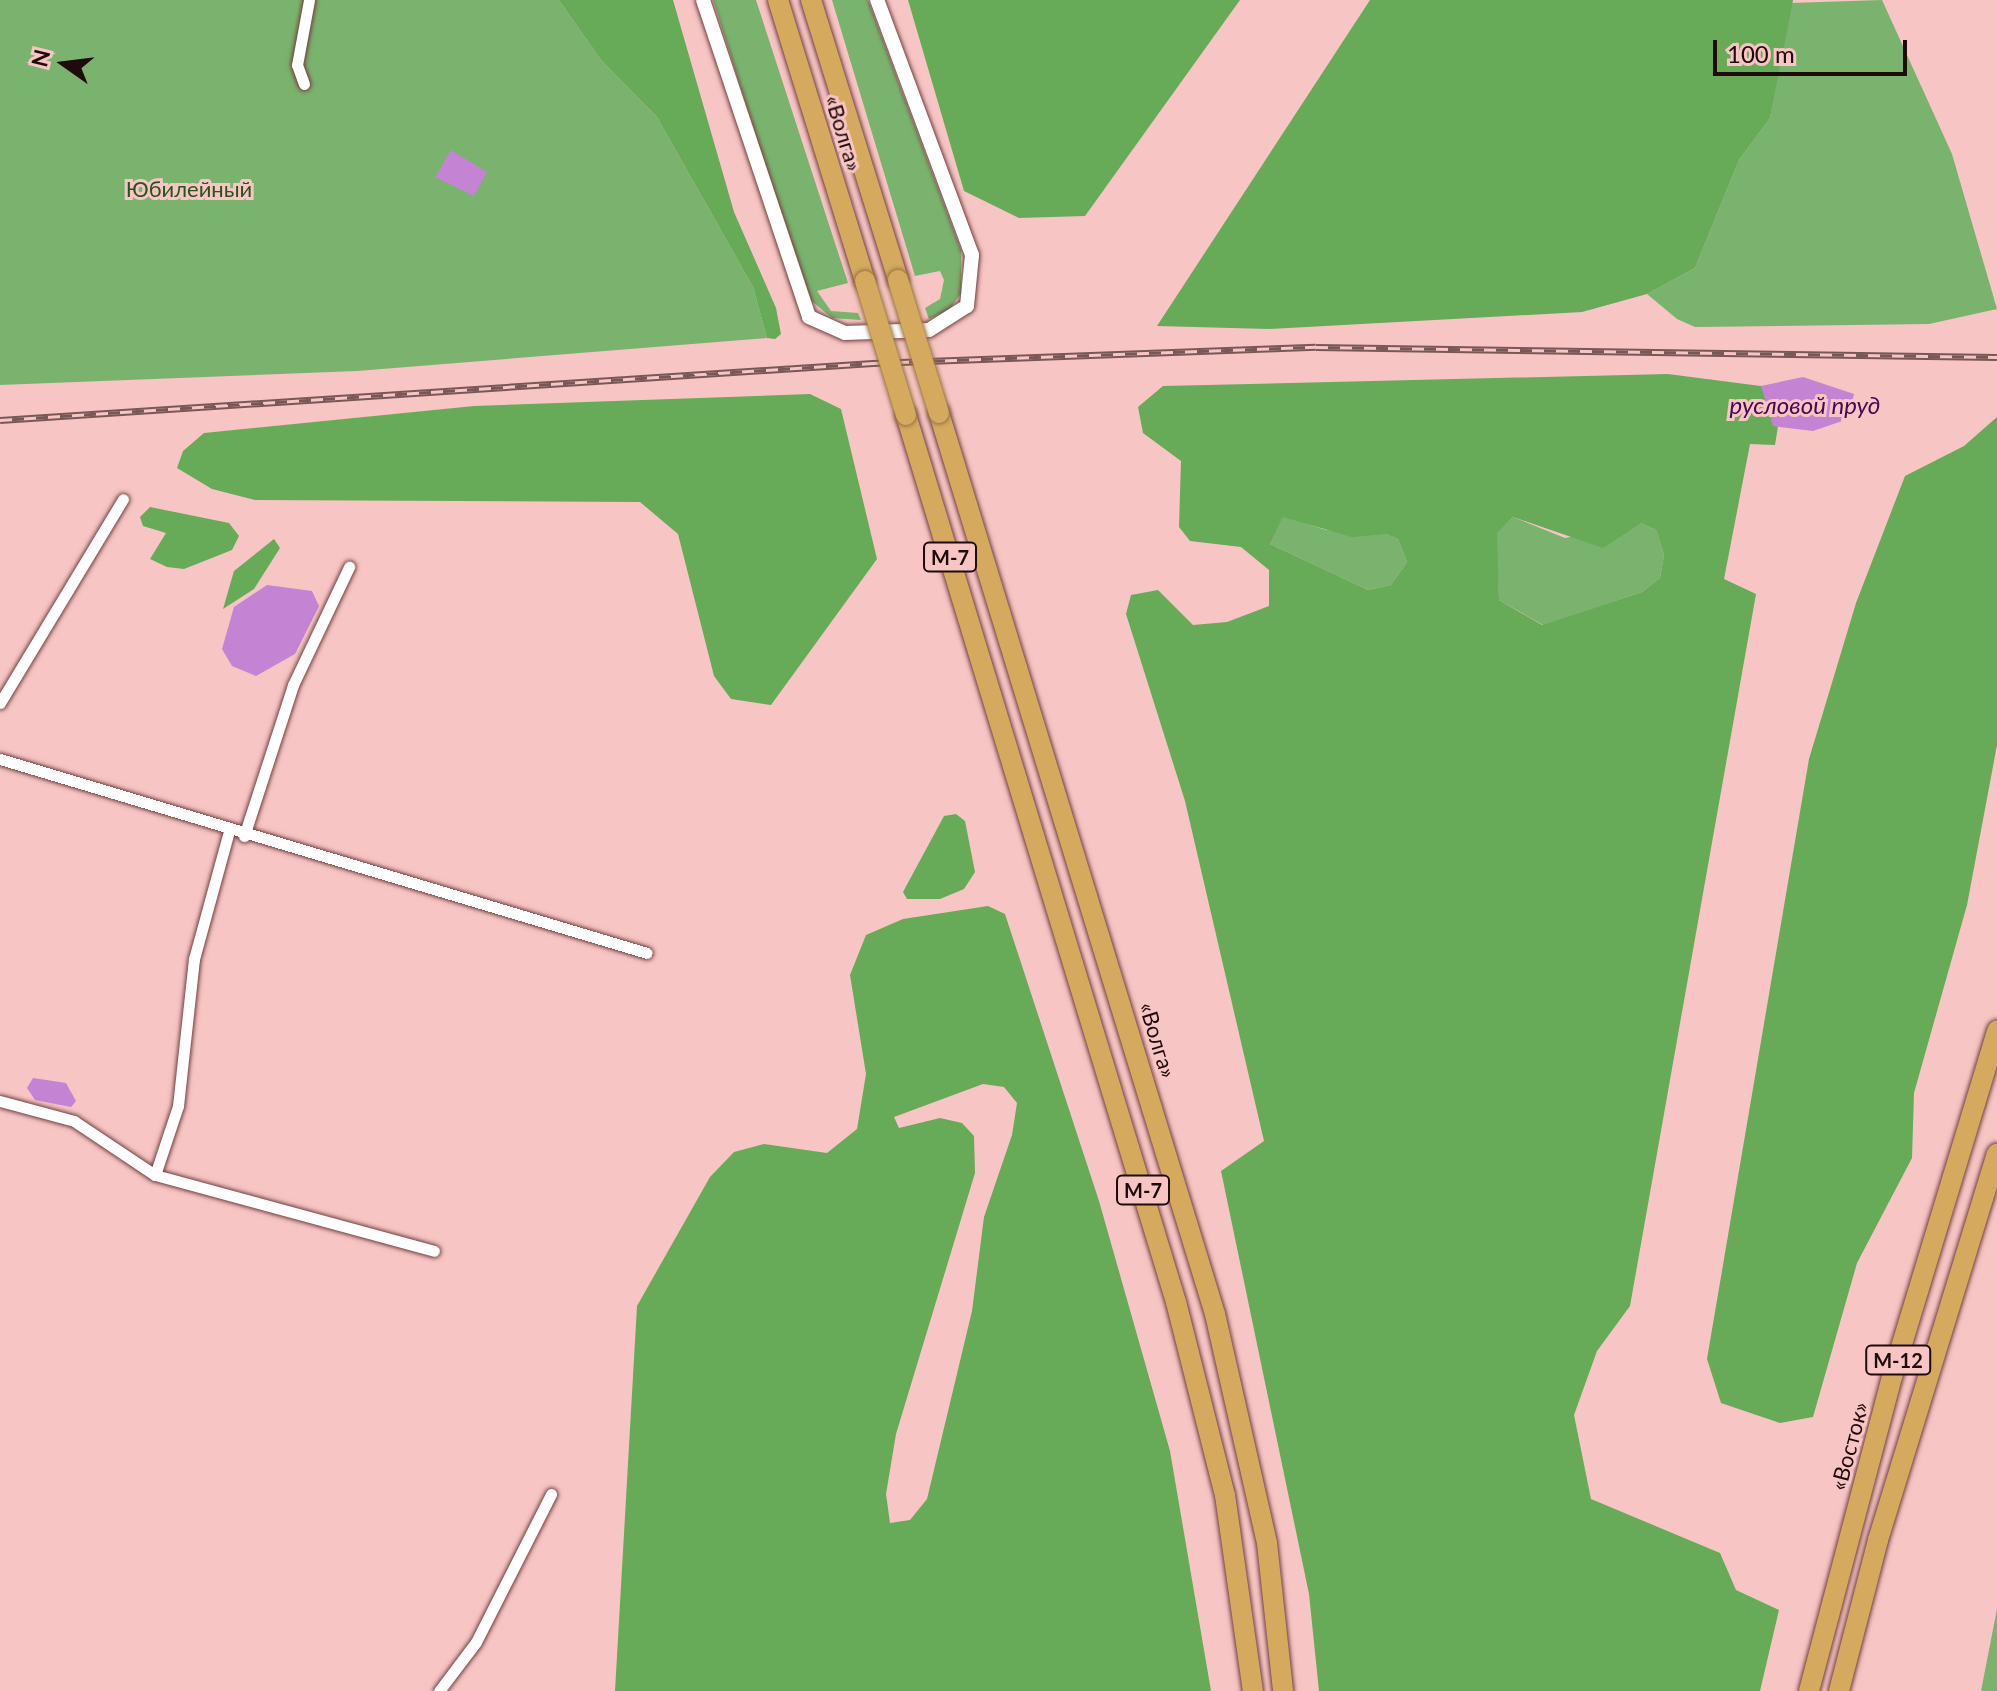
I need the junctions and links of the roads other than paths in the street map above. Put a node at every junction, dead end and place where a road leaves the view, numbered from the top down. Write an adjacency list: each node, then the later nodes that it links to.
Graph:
1 (309, 0): 6 (street)
2 (703, 0): 5 (main road)
3 (778, 0): 21 (highway, «Волга» / М-7, bridge)
4 (811, 0): 22 (highway, «Волга» / М-7, bridge)
5 (877, 0)
6 (304, 84)
7 (123, 499): 9 (street)
8 (349, 567): 12 (street)
9 (0, 703)
10 (0, 759): 11 (street)
11 (229, 831): 12 (street); 17 (street)
12 (244, 836): 13 (street)
13 (647, 953)
14 (1997, 1031): 23 (highway, «Восток» / М-12)
15 (0, 1101): 17 (street)
16 (1997, 1154): 24 (highway, М-12)
17 (155, 1175): 18 (street)
18 (434, 1251)
19 (551, 1494): 20 (street)
20 (439, 1691)
21 (1253, 1691)
22 (1283, 1691)
23 (1809, 1691)
24 (1839, 1691)

